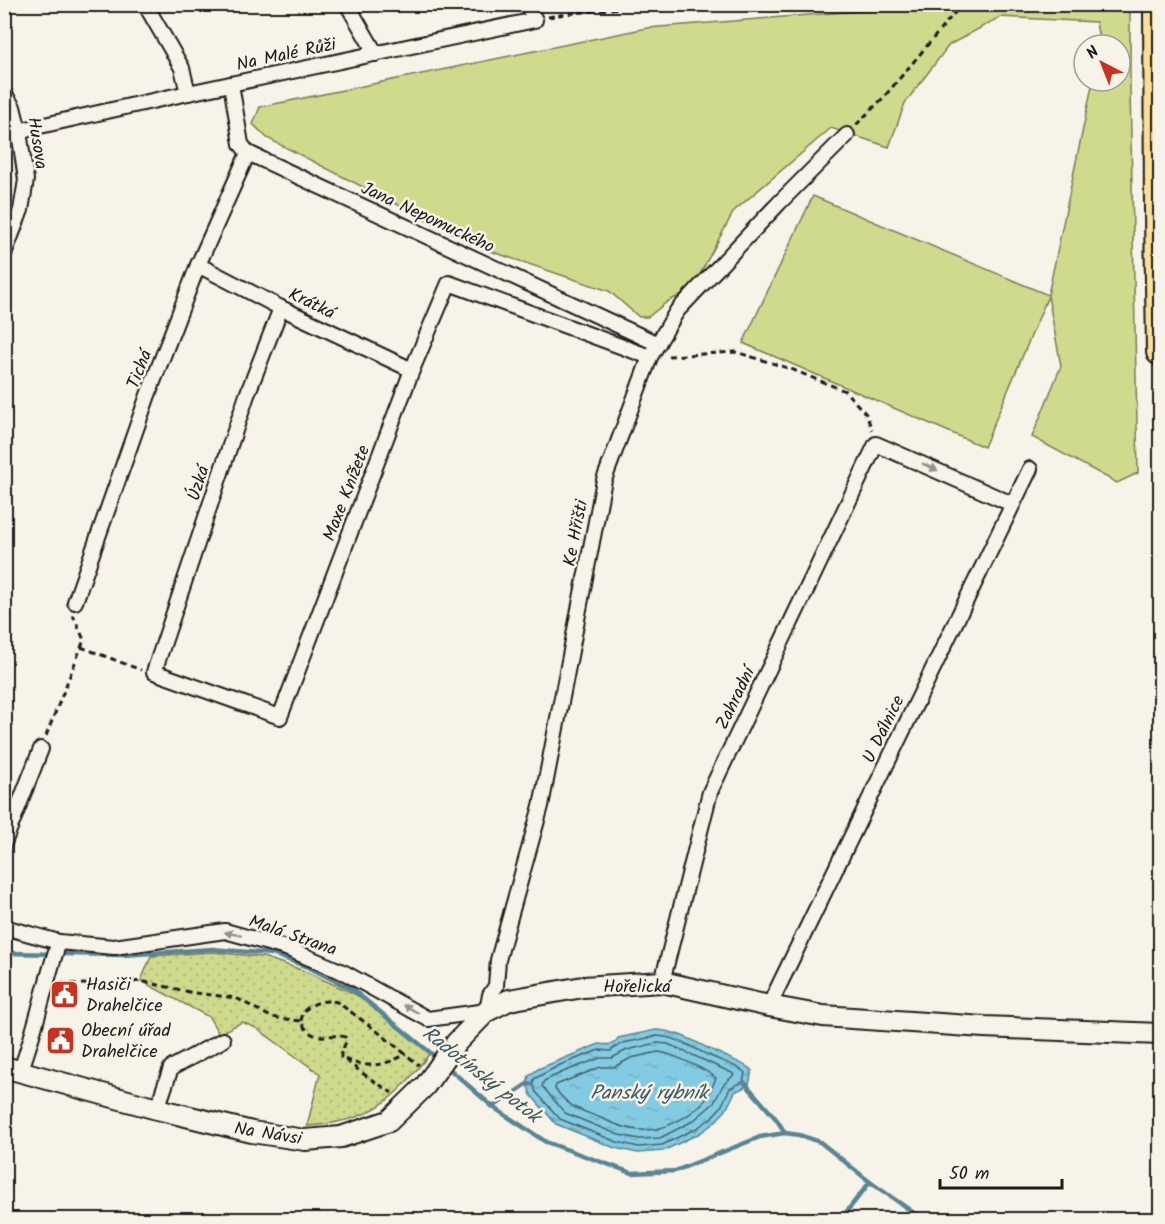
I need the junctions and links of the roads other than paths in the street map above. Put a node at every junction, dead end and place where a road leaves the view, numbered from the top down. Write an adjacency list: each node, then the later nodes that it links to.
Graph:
1 (146, 4): 8 (street)
2 (347, 4): 5 (street)
3 (527, 4): 5 (street, Na Malé Růži)
4 (1157, 4): 17 (highway)
5 (376, 54): 6 (street, Na Malé Růži)
6 (231, 84): 8 (street, Na Malé Růži); 12 (street)
7 (4, 93): 9 (street, Husova)
8 (188, 93): 9 (street, Na Malé Růži)
9 (20, 131): 10 (street); 13 (street, Husova)
10 (4, 134)
11 (847, 135): 16 (street, Ke Hřišti)
12 (248, 153): 14 (street, Tichá); 16 (street, Jana Nepomuckého)
13 (4, 254)
14 (198, 265): 15 (street, Krátká); 21 (street, Tichá)
15 (280, 308): 18 (street, Krátká); 22 (street, Úzká)
16 (654, 350): 18 (street, Maxe Knížete); 29 (street, Ke Hřišti)
17 (1161, 352)
18 (412, 370): 22 (street, Maxe Knížete)
19 (1030, 468): 20 (street, U Dálnice)
20 (1012, 504): 27 (street, Zahradní, one-way to 20); 28 (street, U Dálnice)
21 (75, 602)
22 (280, 717)
23 (41, 749): 24 (street)
24 (4, 843)
25 (4, 927): 26 (street, Malá Strana)
26 (58, 945): 29 (street, Malá Strana, one-way to 26); 32 (street)
27 (662, 982): 28 (main road, Hořelická); 29 (main road, Hořelická)
28 (769, 1006): 30 (main road, Hořelická)
29 (487, 1011): 33 (main road, Na Návsi)
30 (1161, 1034)
31 (223, 1040): 33 (street)
32 (12, 1070): 33 (main road, Na Návsi)
33 (157, 1109)

